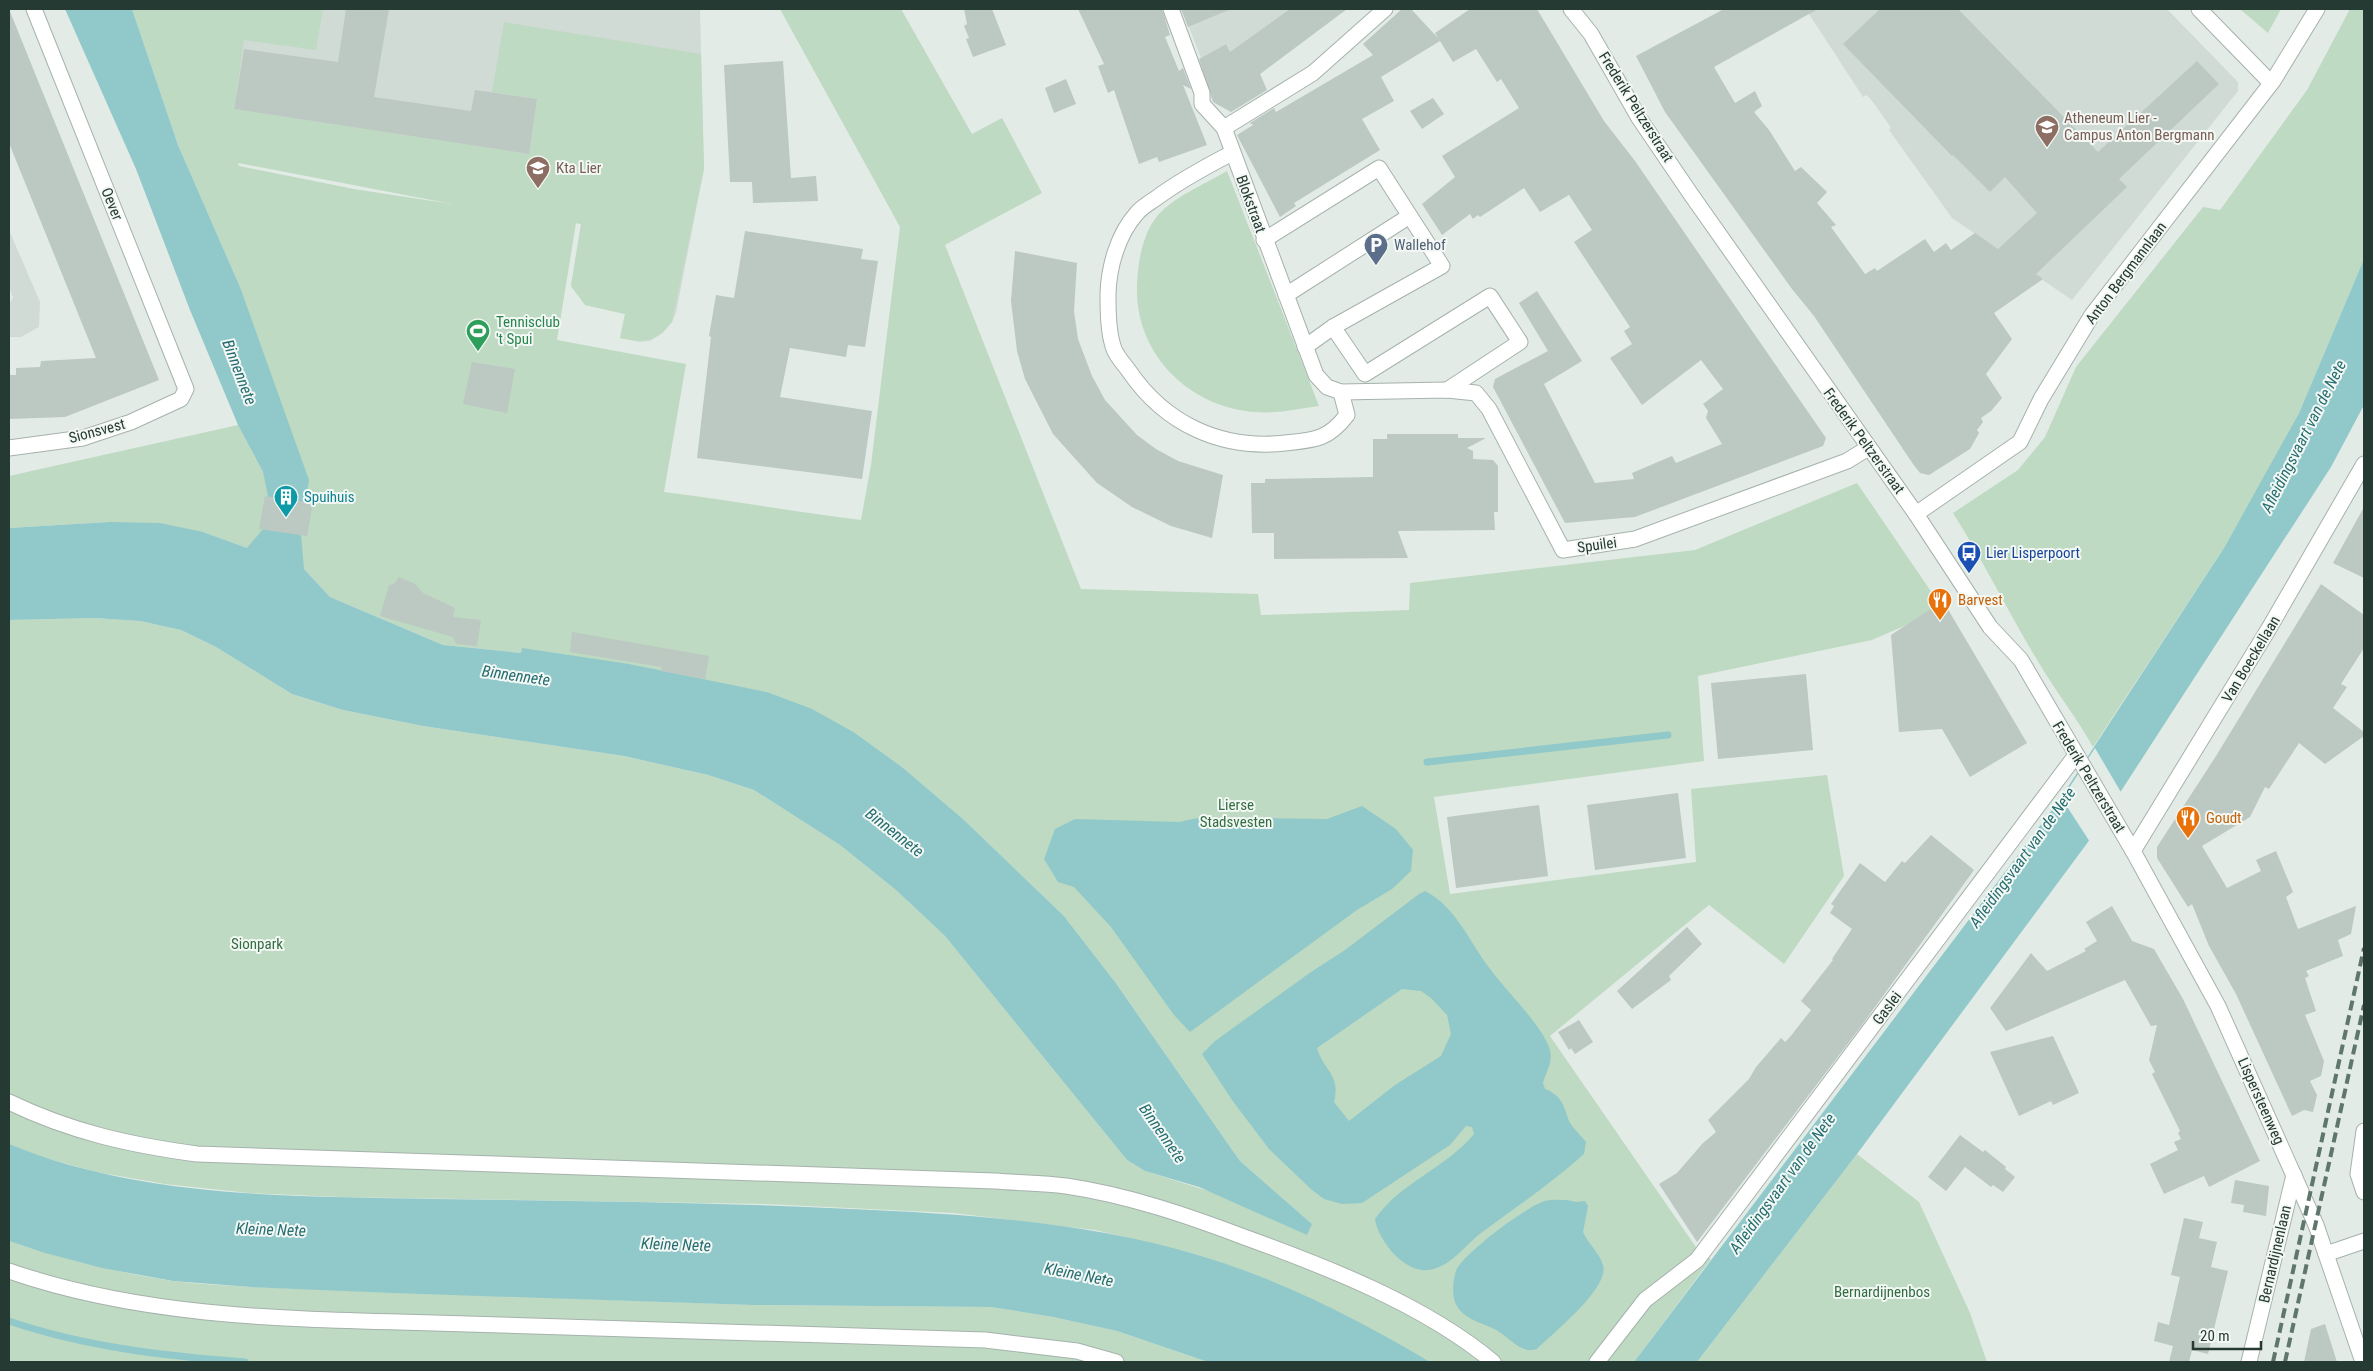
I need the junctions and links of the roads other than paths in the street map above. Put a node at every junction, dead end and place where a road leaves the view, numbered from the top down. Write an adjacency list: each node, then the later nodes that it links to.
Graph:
1 (34, 9): 19 (street, Oever)
2 (1171, 9): 10 (street, Blokstraat)
3 (1385, 9): 10 (street)
4 (1571, 9): 8 (street, Frederik Peltzerstraat)
5 (1584, 9): 8 (street, Frederik Peltzerstraat)
6 (2199, 9): 9 (street)
7 (2318, 9): 9 (street, Anton Bergmannlaan)
8 (1591, 34): 21 (street, Frederik Peltzerstraat)
9 (2271, 83): 23 (street, Anton Bergmannlaan)
10 (1224, 128): 11 (street, Blokstraat)
11 (1232, 153): 13 (street, Blokstraat); 18 (street)
12 (1408, 217): 13 (street); 14 (street); 15 (street)
13 (1264, 240): 14 (street, Blokstraat)
14 (1286, 295): 16 (street, Blokstraat)
15 (1333, 328): 16 (street); 17 (street)
16 (1306, 347): 18 (street, Blokstraat)
17 (1447, 390): 18 (street, Spuilei); 21 (street, Spuilei)
18 (1342, 392)
19 (181, 399): 20 (street, Sionsvest)
20 (9, 448)
21 (1868, 448): 23 (street, Frederik Peltzerstraat)
22 (2364, 464): 25 (street, Van Boeckellaan)
23 (1916, 514): 24 (street, Frederik Peltzerstraat)
24 (2079, 759): 25 (street, Frederik Peltzerstraat); 35 (street, Gaslei)
25 (2133, 851): 28 (street, Lispersteenweg)
26 (9, 1102): 34 (street)
27 (2364, 1131): 29 (street)
28 (2294, 1175): 31 (street, Lispersteenweg); 36 (street, Bernardijnenlaan)
29 (2364, 1192)
30 (2364, 1241): 31 (street)
31 (2326, 1254): 37 (street, Lispersteenweg)
32 (9, 1271): 33 (street)
33 (1116, 1362)
34 (1493, 1362)
35 (1597, 1362)
36 (2249, 1362)
37 (2362, 1362)

